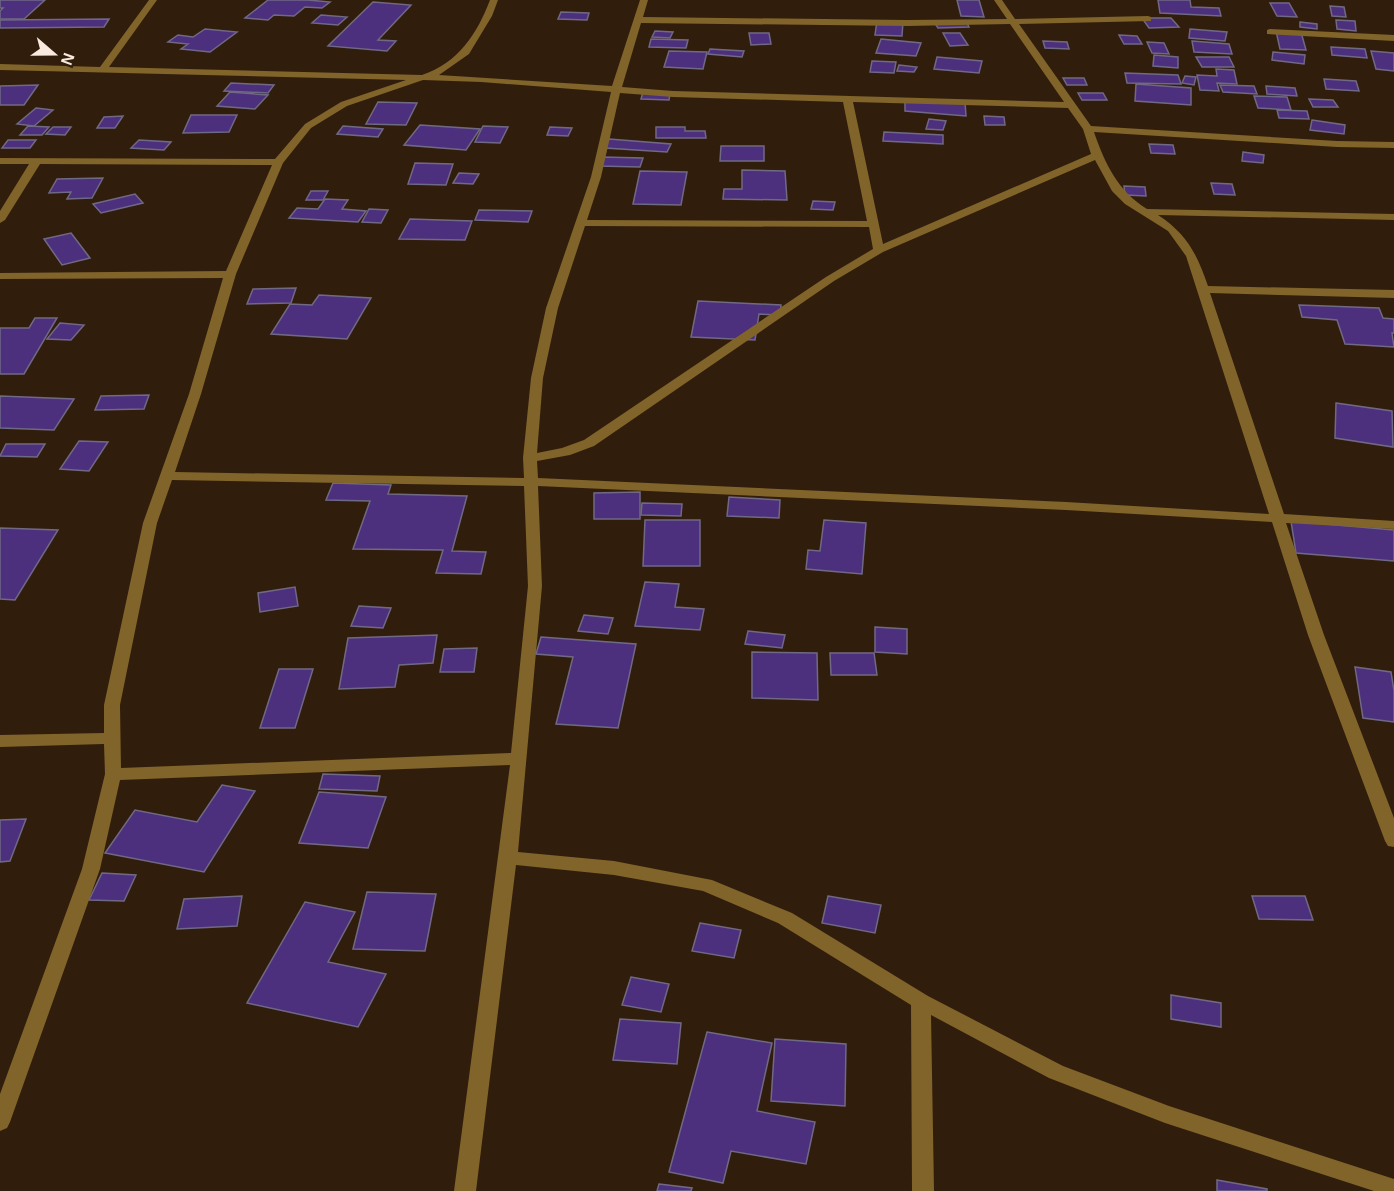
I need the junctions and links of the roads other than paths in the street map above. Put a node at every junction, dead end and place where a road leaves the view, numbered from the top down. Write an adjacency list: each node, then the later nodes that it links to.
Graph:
1 (153, 0): 11 (street)
2 (494, 0): 12 (street)
3 (644, 0): 6 (street)
4 (999, 0): 7 (street)
5 (1148, 19): 7 (street)
6 (638, 20): 7 (street); 13 (street)
7 (1015, 22): 15 (street)
8 (1270, 32): 9 (street)
9 (1394, 38)
10 (0, 67): 11 (street)
11 (104, 68): 12 (street)
12 (420, 78): 13 (street); 21 (street)
13 (616, 90): 14 (street); 25 (street)
14 (847, 98): 15 (street); 26 (street)
15 (1072, 105): 16 (street)
16 (1088, 129): 17 (street); 18 (street)
17 (1394, 145)
18 (1097, 155): 22 (street); 27 (street)
19 (37, 160): 20 (street); 21 (street); 24 (street)
20 (0, 161)
21 (278, 162): 28 (street)
22 (1146, 212): 23 (street); 30 (street)
23 (1394, 217)
24 (0, 220)
25 (582, 223): 26 (street); 32 (street)
26 (873, 224): 27 (street)
27 (879, 250): 32 (street)
28 (230, 274): 29 (street); 33 (street)
29 (0, 276)
30 (1202, 289): 31 (street); 35 (street)
31 (1394, 294)
32 (530, 458): 34 (street)
33 (167, 476): 34 (street); 37 (street)
34 (531, 482): 35 (street); 39 (street)
35 (1277, 519): 36 (street); 41 (street)
36 (1394, 525)
37 (112, 738): 38 (street); 40 (street)
38 (0, 741)
39 (518, 759): 40 (street); 42 (street)
40 (113, 774): 44 (street)
41 (1394, 841)
42 (508, 858): 43 (street); 46 (street)
43 (921, 1001): 45 (street); 47 (street)
44 (0, 1122)
45 (1394, 1188)
46 (465, 1191)
47 (923, 1191)

